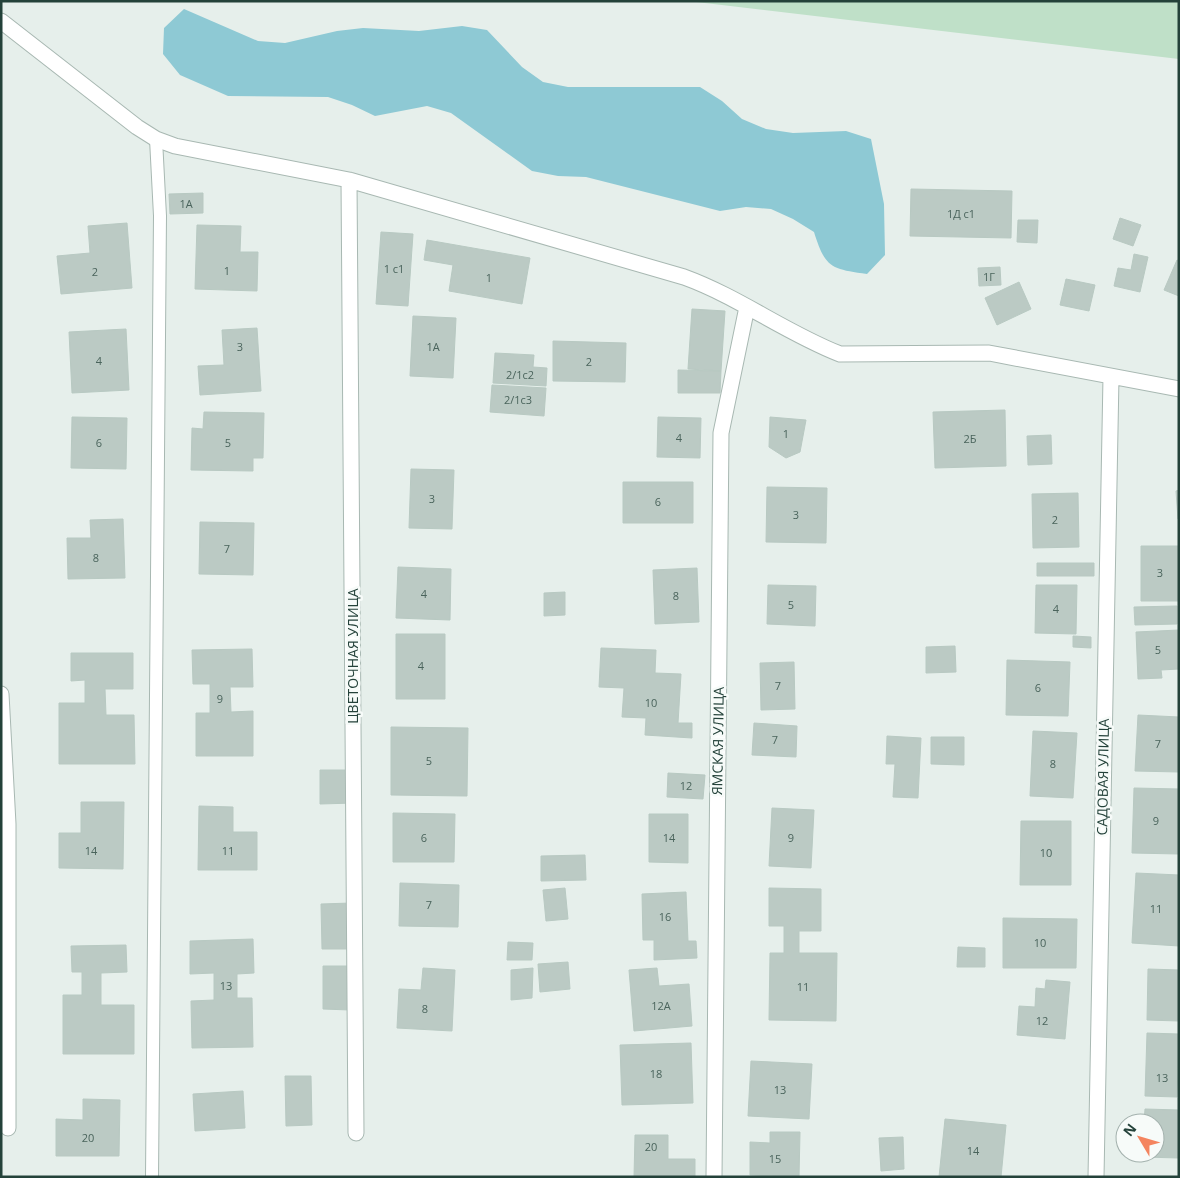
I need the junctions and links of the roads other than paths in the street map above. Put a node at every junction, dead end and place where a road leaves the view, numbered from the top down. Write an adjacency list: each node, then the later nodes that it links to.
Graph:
1 (1, 21): 2 (street)
2 (156, 139): 3 (street); 11 (lane)
3 (349, 180): 4 (street); 10 (street, ЦВЕТОЧНАЯ УЛИЦА)
4 (747, 307): 5 (street); 12 (street, ЯМСКАЯ УЛИЦА)
5 (1111, 378): 6 (street); 13 (street, САДОВАЯ УЛИЦА)
6 (1179, 389)
7 (1, 694): 8 (street)
8 (5, 824): 9 (street)
9 (8, 1128)
10 (356, 1132)
11 (152, 1177)
12 (714, 1177)
13 (1096, 1177)

